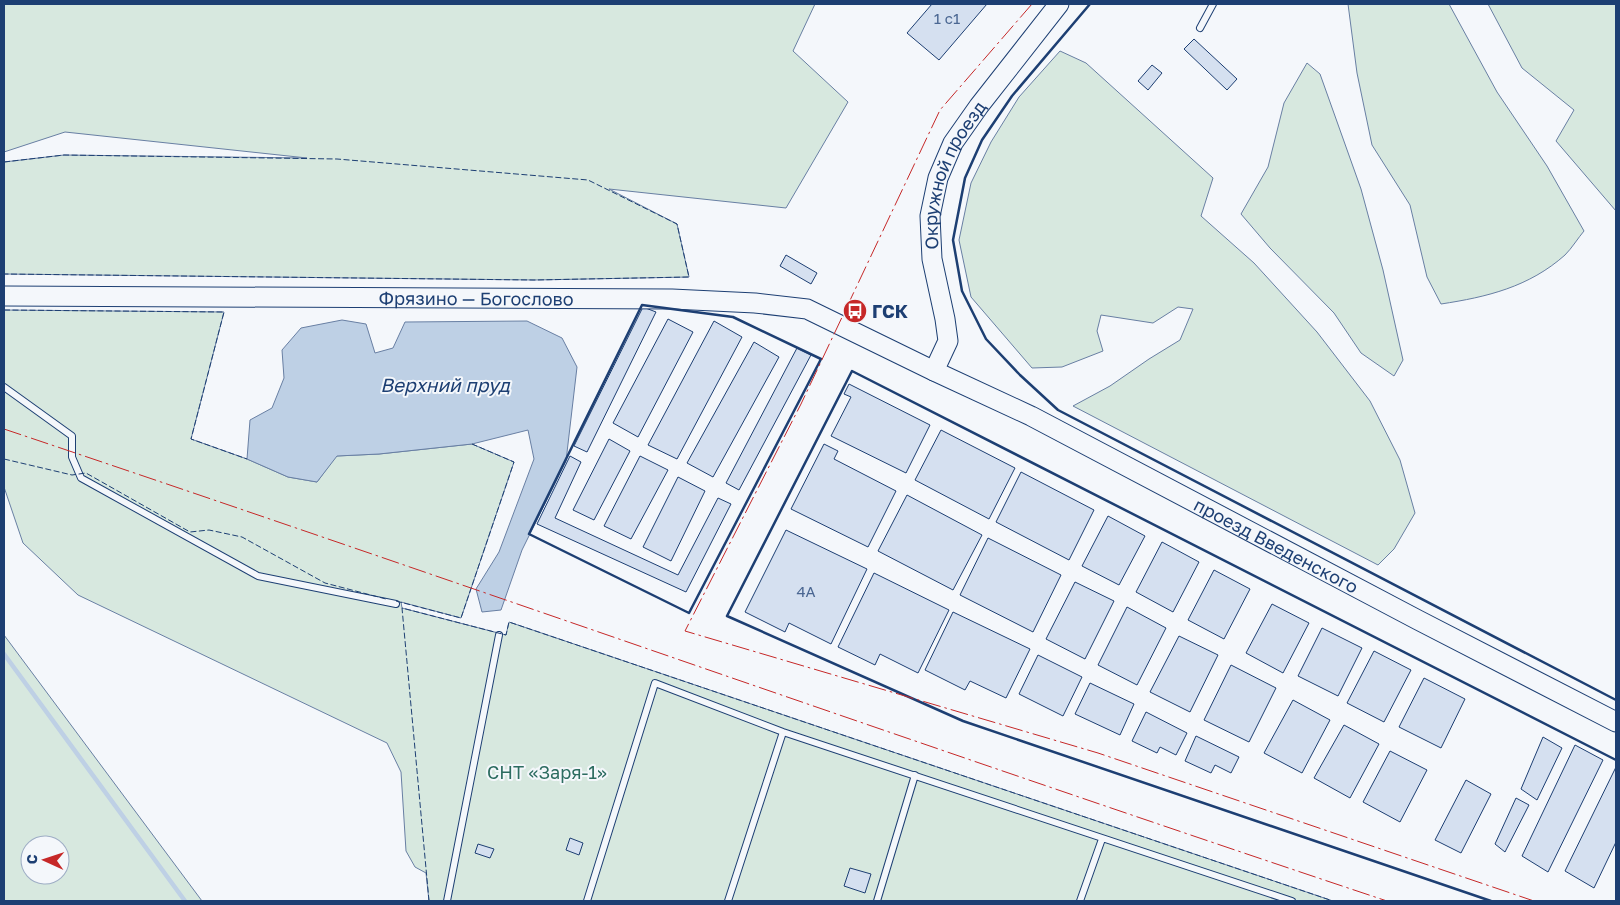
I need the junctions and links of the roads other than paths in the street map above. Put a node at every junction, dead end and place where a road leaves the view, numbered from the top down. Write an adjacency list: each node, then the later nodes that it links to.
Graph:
1 (1059, 4): 5 (street, Окружной проезд)
2 (1213, 4): 3 (lane)
3 (1200, 28)
4 (4, 296): 5 (street, Фрязино — Богослово)
5 (934, 371): 9 (street, проезд Введенского)
6 (4, 387): 7 (lane)
7 (396, 604)
8 (500, 635): 13 (lane)
9 (1616, 722)
10 (783, 732): 11 (lane); 14 (lane); 15 (lane)
11 (915, 775): 12 (lane); 16 (lane)
12 (1102, 839): 17 (lane); 18 (lane)
13 (447, 901)
14 (587, 901)
15 (728, 901)
16 (877, 901)
17 (1080, 901)
18 (1290, 901)

